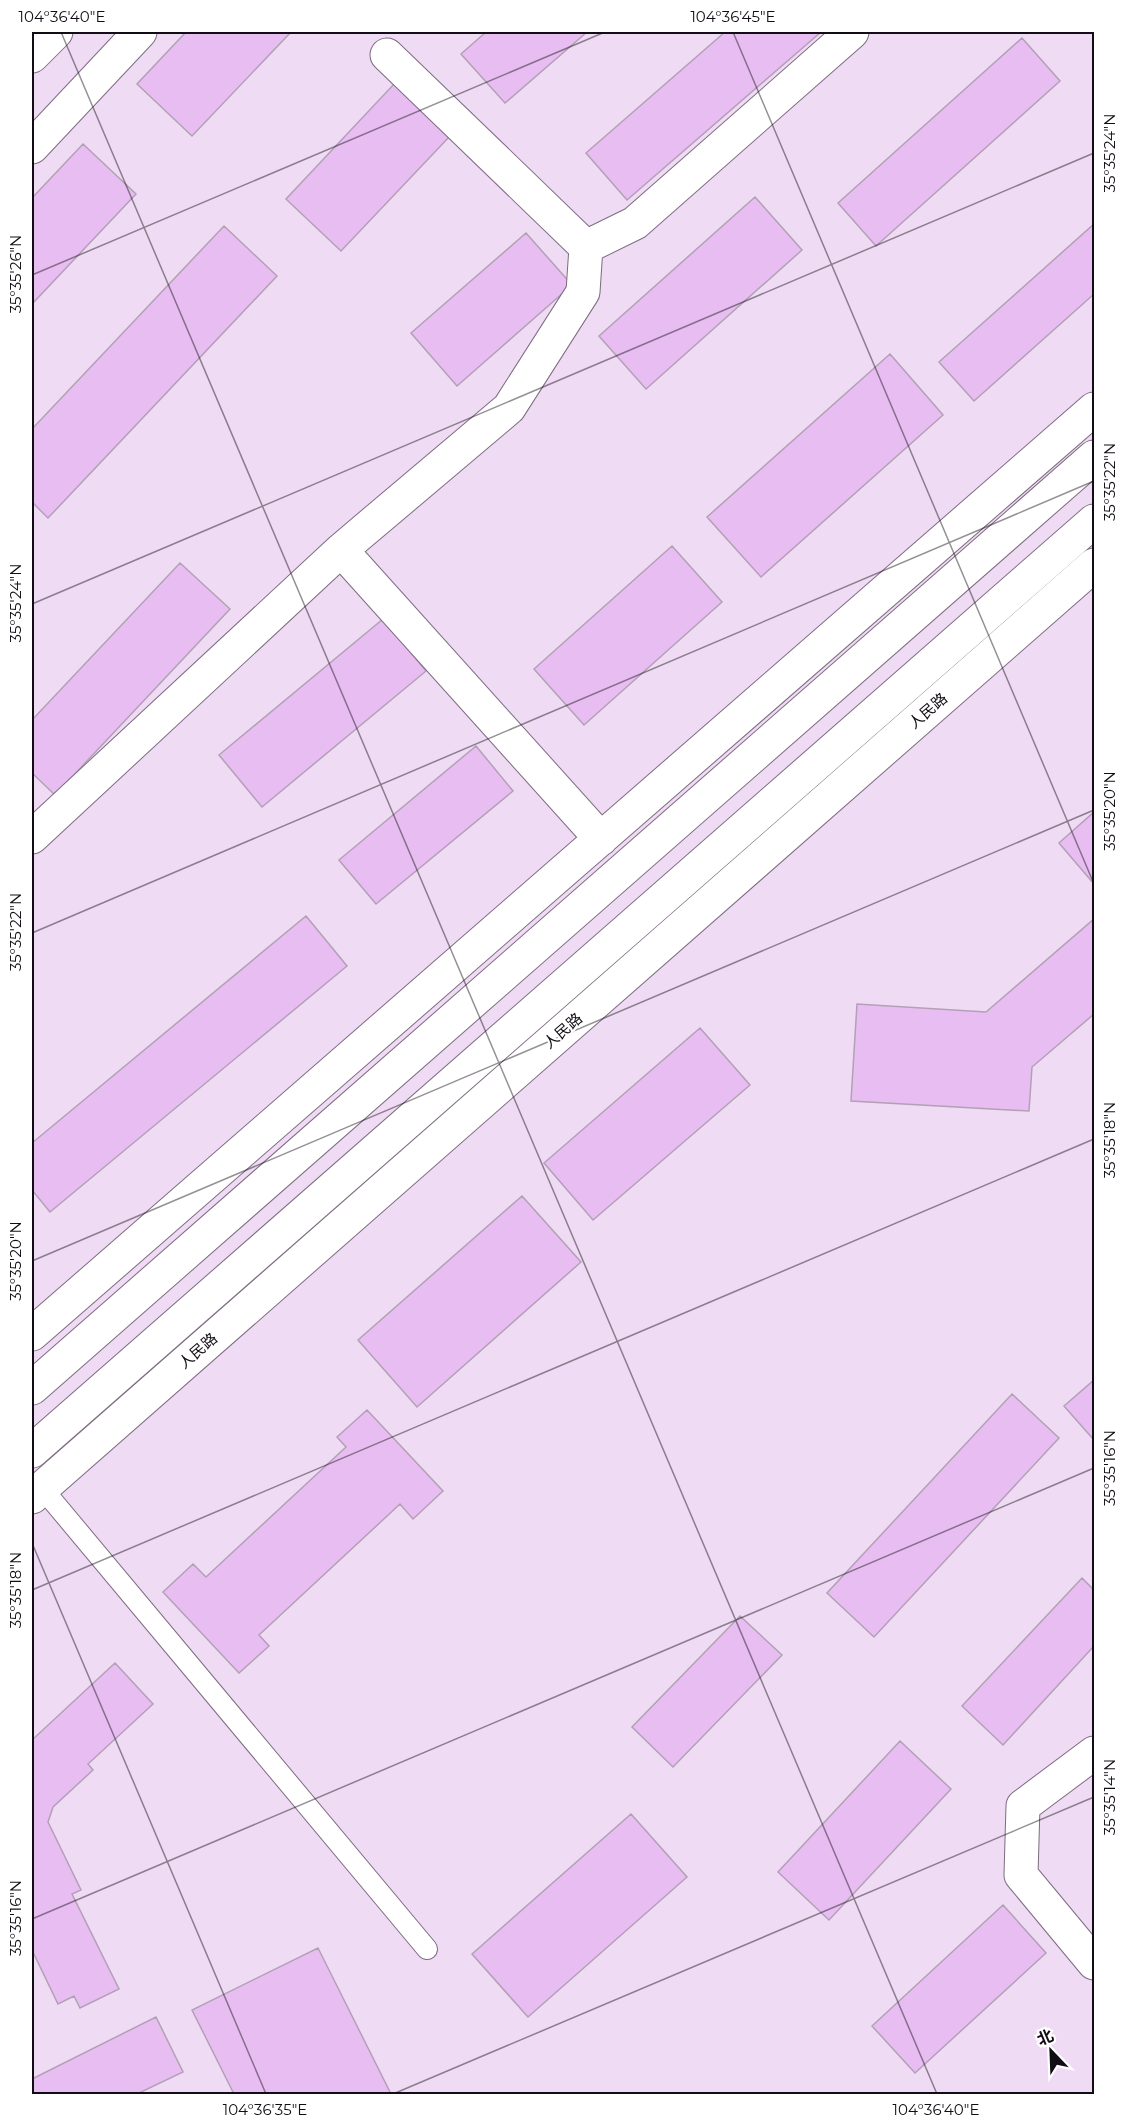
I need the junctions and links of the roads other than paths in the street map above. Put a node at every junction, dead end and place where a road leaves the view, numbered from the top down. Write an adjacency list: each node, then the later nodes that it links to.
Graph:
1 (56, 32): 5 (street)
2 (140, 32): 6 (street)
3 (852, 32): 7 (street)
4 (387, 55): 7 (street)
5 (32, 56)
6 (32, 147)
7 (586, 247): 11 (street)
8 (1095, 409): 14 (street)
9 (1095, 457): 16 (street)
10 (1095, 521): 17 (street)
11 (341, 550): 13 (street); 14 (street)
12 (1095, 565): 18 (street, 人民路)
13 (32, 837)
14 (601, 839): 15 (street)
15 (32, 1334)
16 (32, 1388)
17 (32, 1450)
18 (37, 1492): 20 (lane)
19 (1095, 1753): 21 (street)
20 (427, 1949)
21 (1095, 1963)

